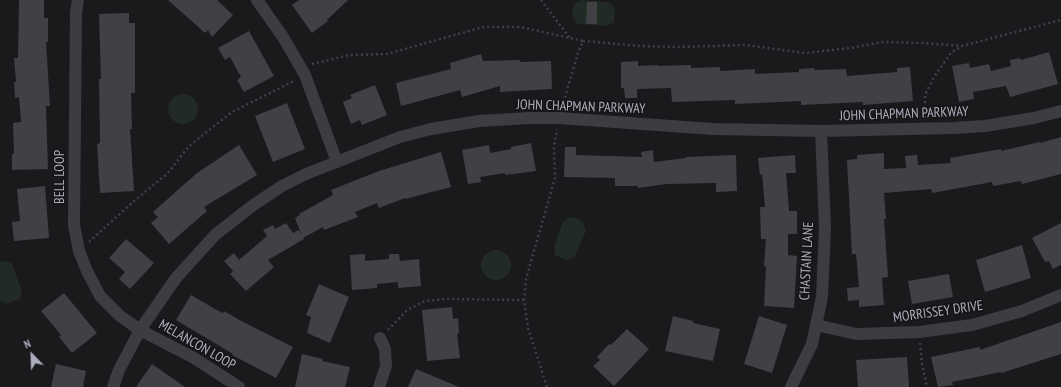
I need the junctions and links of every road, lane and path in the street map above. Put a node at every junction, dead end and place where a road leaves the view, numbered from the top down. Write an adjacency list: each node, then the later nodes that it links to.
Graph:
1 (78, 0): 14 (street, BELL LOOP)
2 (541, 0): 5 (path)
3 (259, 1): 8 (street)
4 (1061, 20): 7 (path)
5 (570, 38): 6 (path); 8 (path)
6 (583, 41): 7 (path); 10 (path)
7 (962, 46): 11 (path)
8 (303, 72): 13 (street); 14 (path)
9 (1061, 111): 11 (street, JOHN CHAPMAN PARKWAY)
10 (559, 118): 12 (street, JOHN CHAPMAN PARKWAY); 13 (street, JOHN CHAPMAN PARKWAY); 16 (path)
11 (924, 129): 12 (street, JOHN CHAPMAN PARKWAY)
12 (821, 131): 17 (street, CHASTAIN LANE)
13 (337, 162): 18 (street, JOHN CHAPMAN PARKWAY)
14 (79, 251): 18 (street, BELL LOOP)
15 (1061, 295): 19 (street, MORRISSEY DRIVE)
16 (524, 300): 20 (path); 24 (path)
17 (816, 325): 19 (street, MORRISSEY DRIVE); 25 (street, CHASTAIN LANE)
18 (140, 330): 21 (street, JOHN CHAPMAN PARKWAY); 22 (street, MELANCON LOOP)
19 (919, 332): 26 (path)
20 (380, 338): 23 (street)
21 (113, 387)
22 (239, 387)
23 (379, 387)
24 (547, 387)
25 (791, 387)
26 (927, 387)

